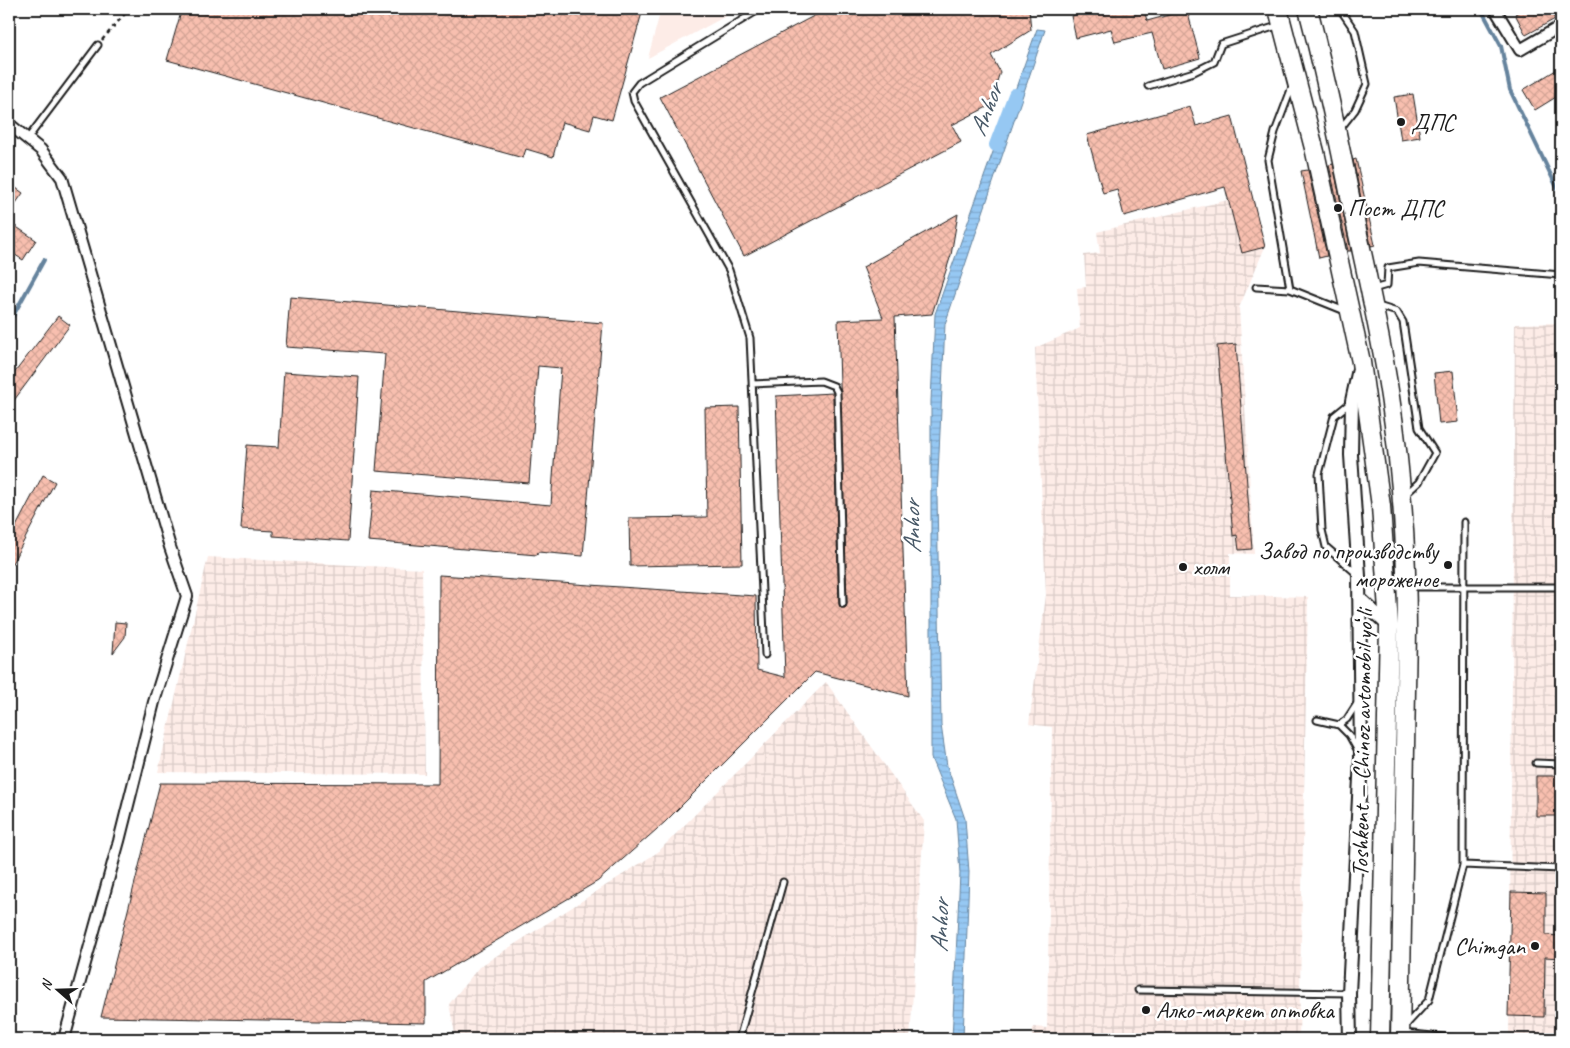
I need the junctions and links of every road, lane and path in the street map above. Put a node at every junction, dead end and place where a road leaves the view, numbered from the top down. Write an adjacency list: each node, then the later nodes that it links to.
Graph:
1 (129, 9): 8 (path)
2 (760, 9): 21 (lane)
3 (1308, 9): 13 (highway, Toshkent — Chinoz avtomobil yoʻli)
4 (1340, 9): 13 (lane)
5 (1495, 9): 7 (street)
6 (1281, 17): 9 (highway, Toshkent — Chinoz avtomobil yoʻli); 10 (lane)
7 (1561, 26)
8 (98, 45): 14 (lane)
9 (1297, 78): 17 (lane); 19 (highway, Toshkent — Chinoz avtomobil yoʻli)
10 (1148, 86)
11 (11, 88): 12 (path)
12 (10, 125): 14 (street)
13 (1337, 133): 18 (highway, Toshkent — Chinoz avtomobil yoʻli)
14 (28, 138): 45 (street)
15 (1561, 275): 18 (lane)
16 (1256, 287): 17 (lane)
17 (1290, 289): 19 (lane)
18 (1371, 298): 23 (highway, Toshkent — Chinoz avtomobil yoʻli); 23 (lane)
19 (1350, 313): 20 (highway, Toshkent — Chinoz avtomobil yoʻli)
20 (1361, 362): 22 (street); 31 (highway, Toshkent — Chinoz avtomobil yoʻli)
21 (752, 384): 30 (lane); 32 (lane)
22 (1352, 401): 25 (street); 25 (lane)
23 (1402, 497): 27 (highway, Toshkent — Chinoz avtomobil yoʻli)
24 (1464, 522): 26 (lane)
25 (1359, 576): 29 (street)
26 (1462, 585): 27 (lane); 28 (lane); 39 (lane)
27 (1407, 587): 44 (highway, Toshkent — Chinoz avtomobil yoʻli)
28 (1561, 587)
29 (1359, 598): 31 (street); 33 (street)
30 (843, 604)
31 (1389, 626): 48 (highway, Toshkent — Chinoz avtomobil yoʻli)
32 (765, 655)
33 (1360, 698): 35 (lane); 36 (street)
34 (1317, 720): 35 (lane)
35 (1339, 725): 36 (lane)
36 (1361, 758): 43 (street)
37 (1536, 763): 38 (lane)
38 (1561, 764)
39 (1463, 864): 40 (lane); 44 (lane)
40 (1561, 869)
41 (782, 882): 46 (lane)
42 (1138, 990): 43 (lane)
43 (1348, 993): 47 (street)
44 (1400, 1036): 49 (lane)
45 (64, 1039)
46 (739, 1039)
47 (1350, 1039)
48 (1380, 1039)
49 (1462, 1039)

